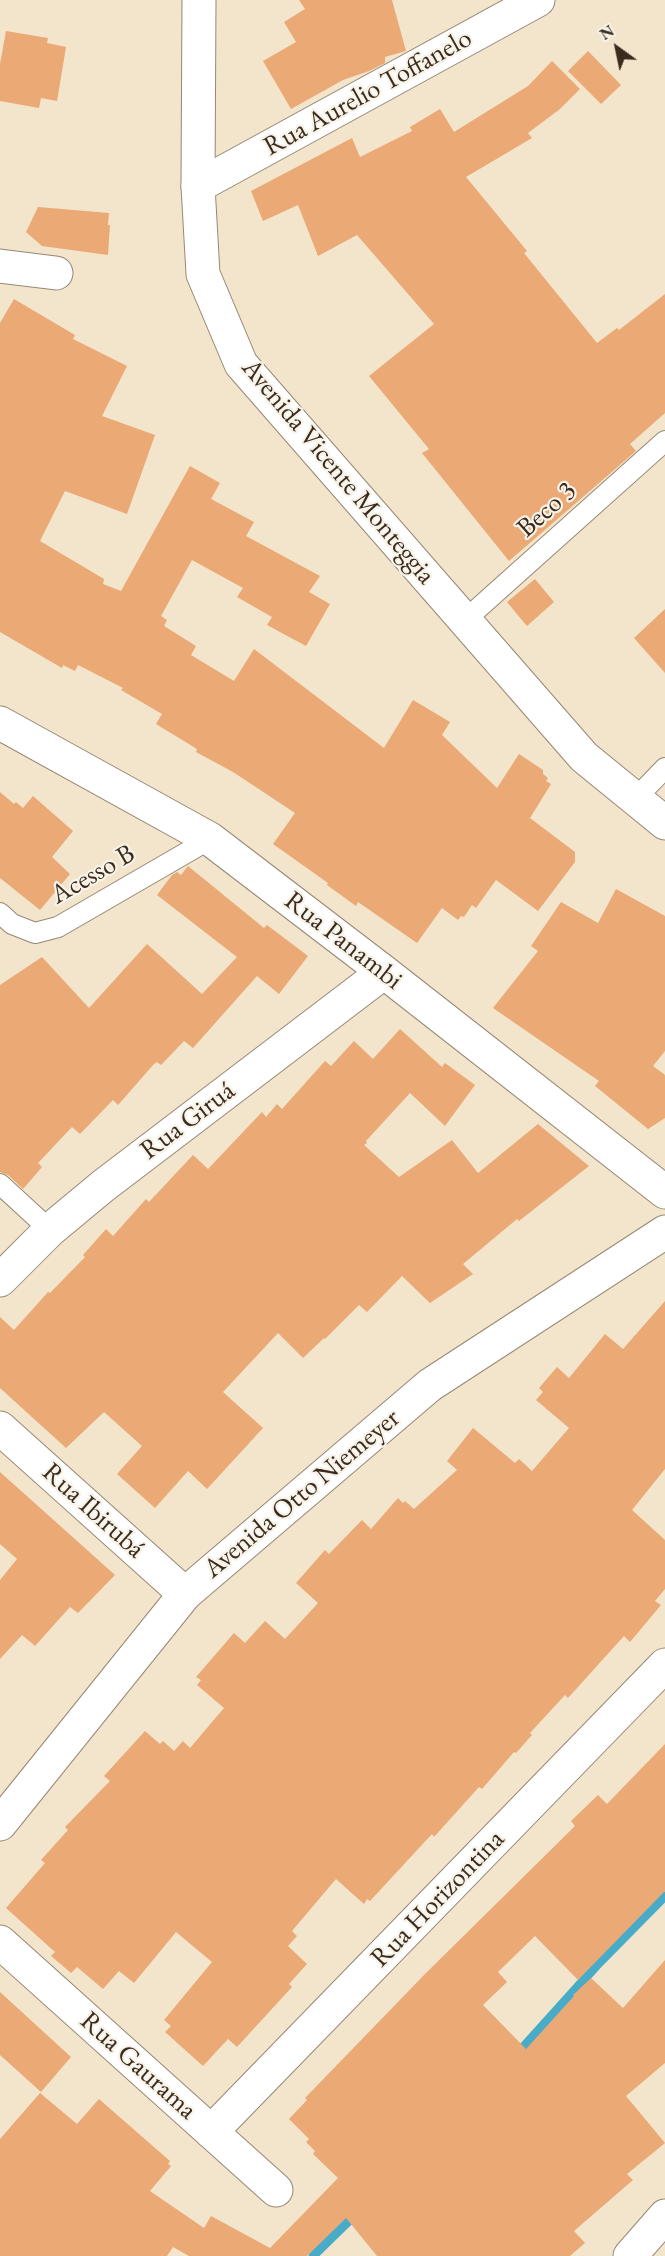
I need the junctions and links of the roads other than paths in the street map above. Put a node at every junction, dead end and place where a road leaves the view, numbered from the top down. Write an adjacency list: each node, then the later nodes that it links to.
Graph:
1 (200, 0): 3 (street, Avenida Vicente Monteggia)
2 (538, 0): 3 (street, Rua Aurelio Toffanelo)
3 (198, 186): 7 (street, Avenida Vicente Monteggia)
4 (0, 266): 5 (street)
5 (56, 273)
6 (665, 441): 7 (lane, Beco 3)
7 (465, 620): 10 (street, Avenida Vicente Monteggia)
8 (0, 723): 12 (street, Rua Panambi)
9 (665, 768): 10 (lane)
10 (635, 799): 11 (street, Avenida Vicente Monteggia)
11 (665, 823)
12 (210, 838): 13 (lane, Acesso B); 14 (street, Rua Panambi)
13 (0, 913)
14 (384, 972): 16 (street, Rua Panambi); 17 (street, Rua Giruá)
15 (0, 1184): 17 (lane)
16 (665, 1192)
17 (50, 1230): 19 (street, Rua Giruá)
18 (665, 1232): 21 (street, Avenida Otto Niemeyer)
19 (0, 1280)
20 (0, 1428): 21 (street, Rua Ibirubá)
21 (185, 1594): 23 (street, Avenida Otto Niemeyer)
22 (665, 1665): 25 (street, Rua Horizontina)
23 (0, 1824)
24 (0, 1942): 25 (street, Rua Gaurama)
25 (211, 2132): 26 (street, Rua Gaurama)
26 (276, 2190)
27 (665, 2216): 28 (street)
28 (630, 2256)

